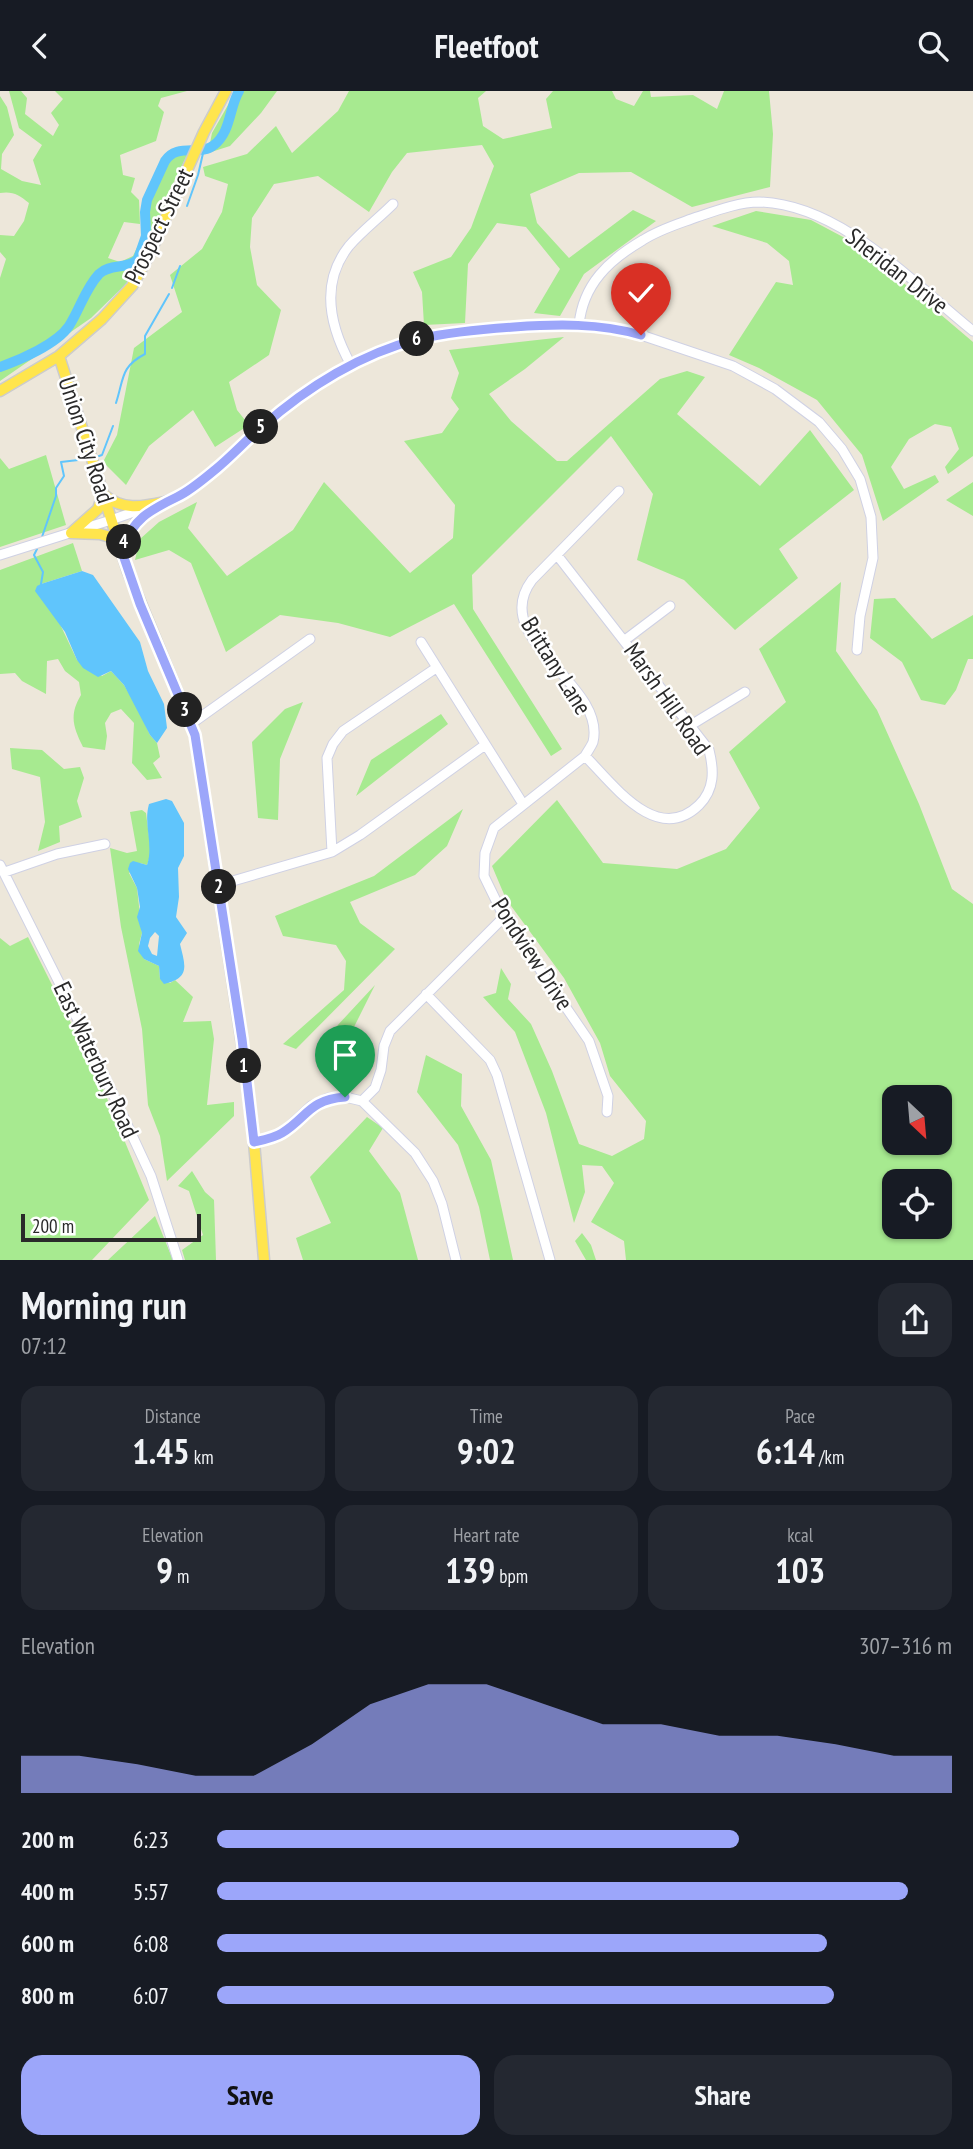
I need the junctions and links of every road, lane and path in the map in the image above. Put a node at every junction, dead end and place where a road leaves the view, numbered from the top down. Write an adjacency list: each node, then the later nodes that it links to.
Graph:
1 (226, 91): 5 (main road, Prospect Street)
2 (393, 204): 6 (street)
3 (579, 325): 4 (street, Sheridan Drive); 6 (street); 20 (street)
4 (973, 331)
5 (60, 356): 7 (main road, Prospect Street); 9 (main road, Union City Road)
6 (351, 365): 10 (street)
7 (0, 391)
8 (619, 491): 15 (street, Brittany Lane)
9 (103, 494): 10 (main road); 11 (main road, Union City Road); 12 (main road)
10 (165, 502): 11 (street); 13 (main road)
11 (111, 520): 12 (street); 13 (main road, Union City Road)
12 (71, 533): 13 (main road); 14 (street)
13 (119, 544): 23 (main road, Union City Road)
14 (0, 555)
15 (557, 555): 18 (street, Marsh Hill Road); 26 (street, Brittany Lane)
16 (670, 606): 18 (street)
17 (310, 639): 23 (street)
18 (625, 640): 24 (street, Marsh Hill Road)
19 (421, 642): 21 (street)
20 (857, 650)
21 (436, 668): 25 (street); 29 (street)
22 (744, 692): 24 (street)
23 (191, 724): 31 (main road, Union City Road)
24 (691, 725): 26 (street, Marsh Hill Road)
25 (485, 745): 27 (street); 29 (street)
26 (585, 756): 27 (street)
27 (523, 804): 32 (street, Pondview Drive)
28 (105, 844): 30 (street)
29 (332, 852): 31 (street)
30 (2, 868): 37 (street, East Waterbury Road)
31 (219, 885): 36 (main road, Union City Road)
32 (505, 917): 33 (street); 35 (street, Pondview Drive)
33 (426, 994): 34 (street); 40 (street)
34 (362, 1101): 36 (street); 39 (street)
35 (607, 1112)
36 (254, 1142): 38 (main road, Union City Road)
37 (178, 1260)
38 (264, 1260)
39 (456, 1260)
40 (550, 1260)

